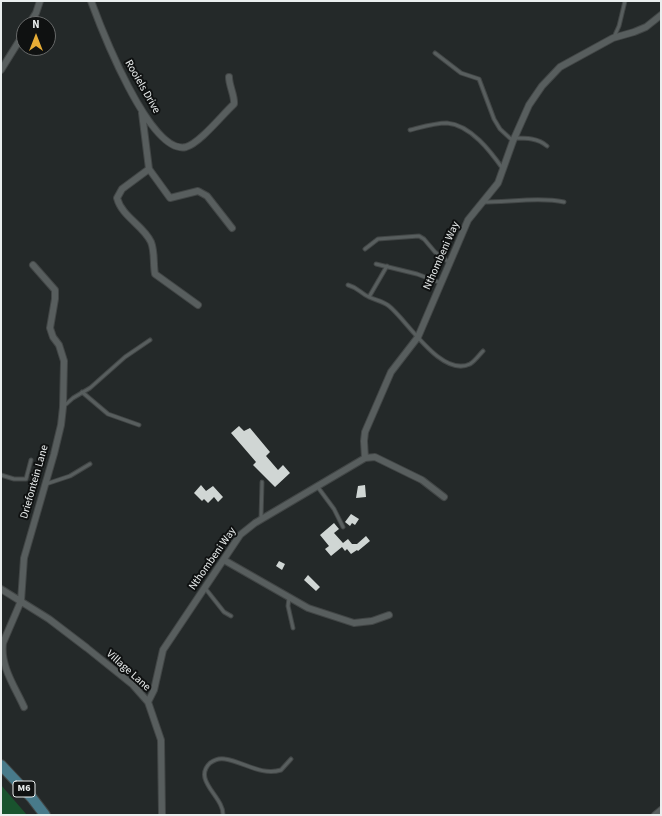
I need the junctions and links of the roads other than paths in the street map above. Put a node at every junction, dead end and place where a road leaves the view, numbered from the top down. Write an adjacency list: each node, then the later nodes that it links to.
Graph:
1 (40, 1): 5 (street)
2 (90, 1): 11 (street, Rooiels Drive)
3 (625, 1): 6 (lane)
4 (661, 15): 6 (street, Nthombeni Way)
5 (34, 16)
6 (613, 38): 13 (street, Nthombeni Way)
7 (16, 46): 9 (street)
8 (435, 53): 13 (lane)
9 (1, 70)
10 (229, 77): 11 (street, Rooiels Drive)
11 (142, 113): 15 (street)
12 (410, 130): 16 (lane)
13 (514, 140): 14 (lane); 16 (street, Nthombeni Way)
14 (547, 146)
15 (149, 169): 19 (street); 28 (street)
16 (504, 170): 17 (street, Nthombeni Way)
17 (483, 202): 18 (lane); 21 (street, Nthombeni Way)
18 (564, 202)
19 (232, 228)
20 (365, 249): 21 (lane)
21 (450, 263): 25 (street, Nthombeni Way)
22 (376, 264): 24 (lane)
23 (33, 265): 33 (street, Driefontein Lane)
24 (387, 266): 25 (lane); 27 (lane)
25 (441, 283): 29 (street, Nthombeni Way)
26 (348, 285): 27 (lane)
27 (370, 297): 29 (lane)
28 (198, 305)
29 (418, 337): 31 (lane); 35 (street, Nthombeni Way)
30 (150, 340): 32 (lane)
31 (483, 351)
32 (82, 392): 33 (lane); 34 (lane)
33 (63, 407): 40 (street, Driefontein Lane)
34 (139, 425)
35 (365, 458): 41 (street, Nthombeni Way); 42 (street)
36 (32, 460): 38 (lane)
37 (90, 464): 40 (lane)
38 (1, 475)
39 (262, 482): 43 (lane)
40 (44, 485): 49 (street, Driefontein Lane)
41 (317, 486): 43 (street, Nthombeni Way); 44 (lane)
42 (444, 497)
43 (261, 519): 45 (street, Nthombeni Way)
44 (343, 527)
45 (224, 560): 46 (street, Nthombeni Way); 48 (street)
46 (205, 588): 51 (lane); 53 (street, Nthombeni Way)
47 (1, 589): 49 (street, Village Lane)
48 (289, 598): 50 (street); 52 (lane)
49 (21, 601): 53 (street, Village Lane); 54 (street, Driefontein Lane)
50 (389, 615)
51 (231, 616)
52 (293, 628)
53 (148, 702): 61 (street, Village Lane)
54 (24, 707)
55 (291, 759): 62 (lane)
56 (1, 765): 60 (main road, M6)
57 (1, 771): 59 (main road, M6)
58 (661, 810): 63 (street)
59 (38, 815)
60 (45, 815)
61 (162, 815)
62 (223, 815)
63 (655, 815)

